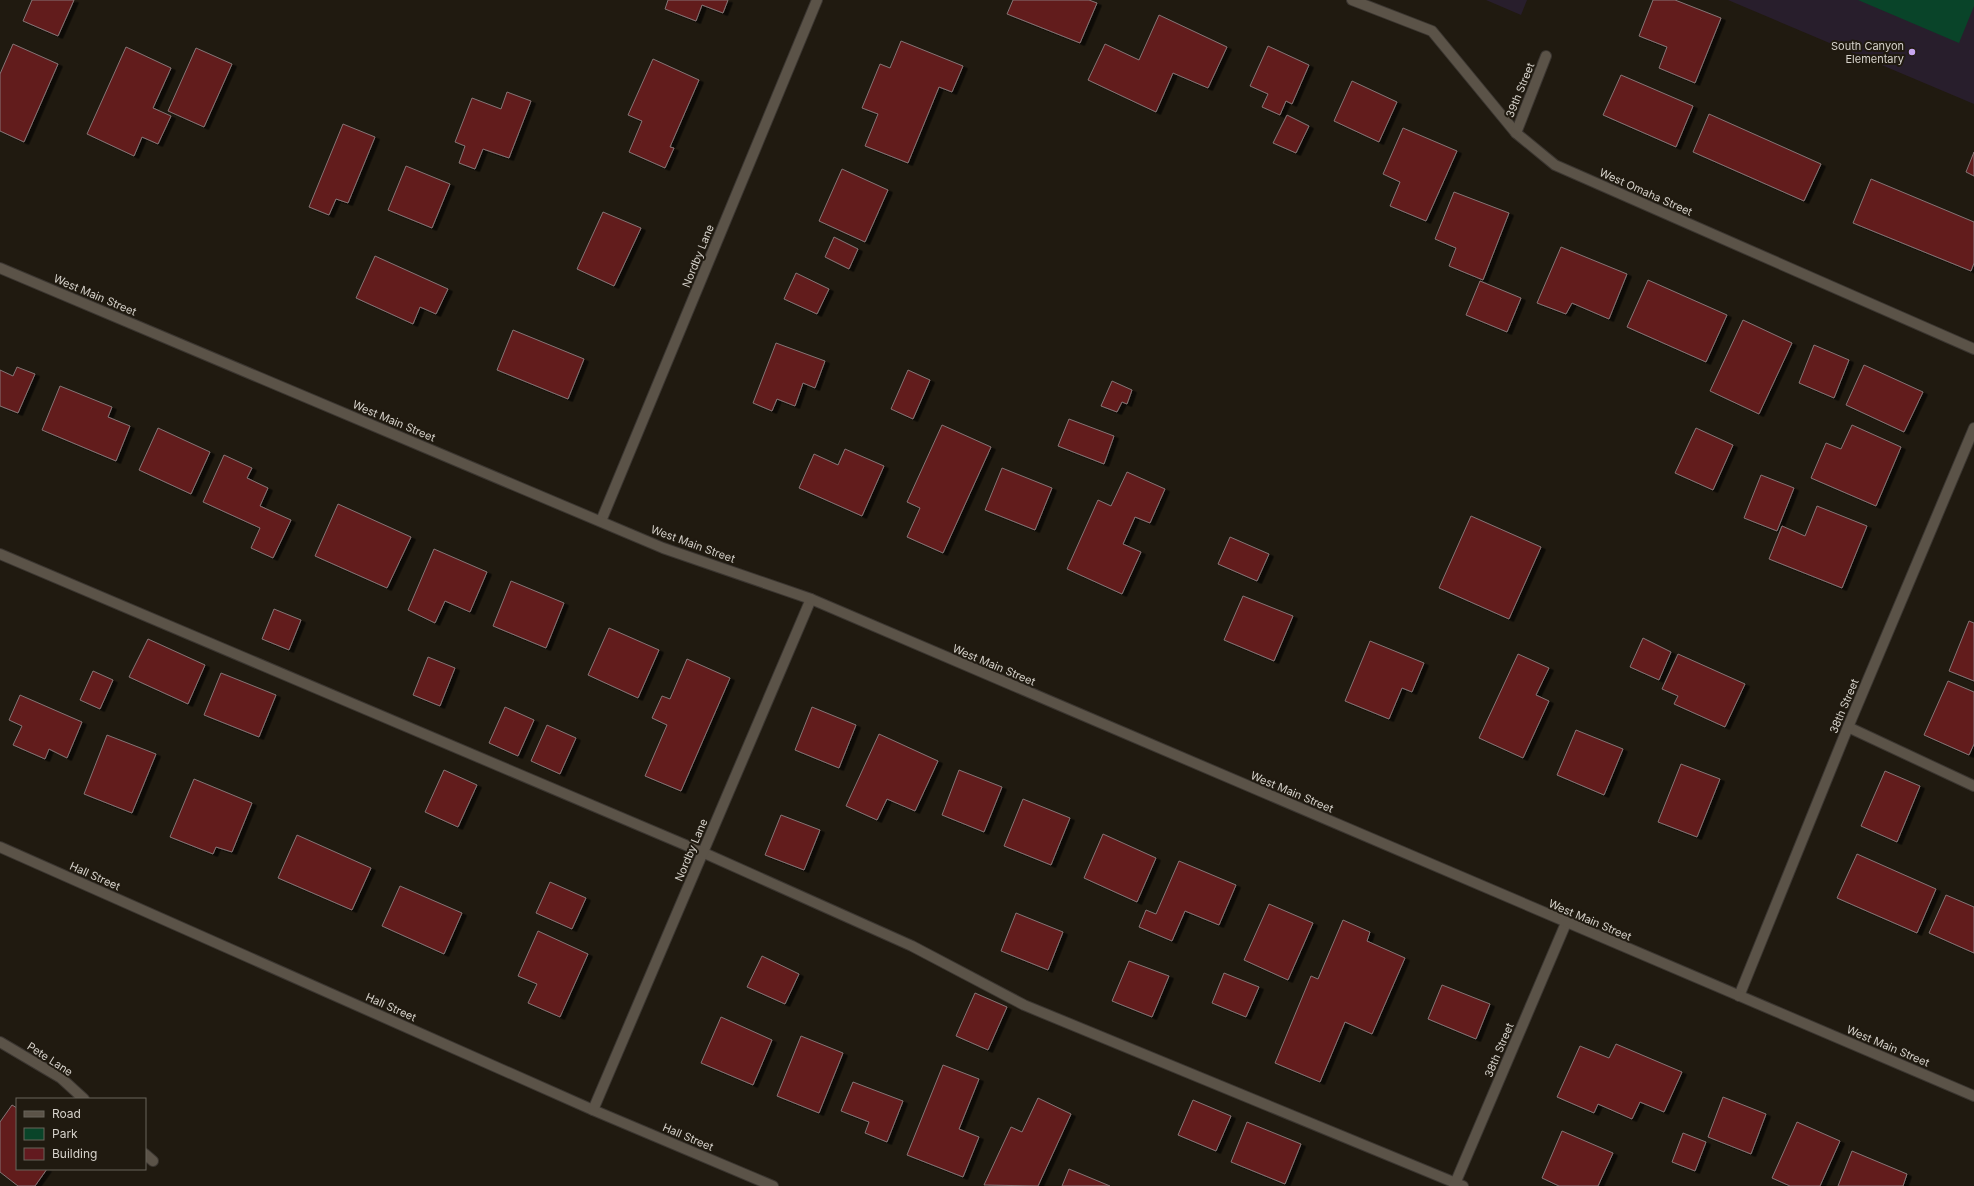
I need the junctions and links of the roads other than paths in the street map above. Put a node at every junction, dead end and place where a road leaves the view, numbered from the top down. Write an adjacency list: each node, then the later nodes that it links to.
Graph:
1 (817, 0): 8 (street, Nordby Lane)
2 (1352, 0): 4 (street, West Omaha Street)
3 (1546, 56): 4 (street, 39th Street)
4 (1516, 133): 6 (street, West Omaha Street)
5 (0, 268): 8 (street, West Main Street)
6 (1974, 349)
7 (1974, 428): 11 (street, 38th Street)
8 (601, 521): 10 (street, West Main Street)
9 (0, 554): 14 (street)
10 (811, 600): 14 (street, Nordby Lane); 15 (street, West Main Street)
11 (1848, 727): 12 (street); 16 (street, 38th Street)
12 (1974, 786)
13 (0, 847): 20 (street, Hall Street)
14 (702, 852): 20 (street, Nordby Lane); 21 (street)
15 (1566, 923): 16 (street, West Main Street); 21 (street, 38th Street)
16 (1739, 996): 18 (street, West Main Street)
17 (0, 1042): 19 (street, Pete Lane)
18 (1974, 1096)
19 (83, 1098)
20 (593, 1110): 22 (street, Hall Street)
21 (1458, 1185)
22 (773, 1186)

